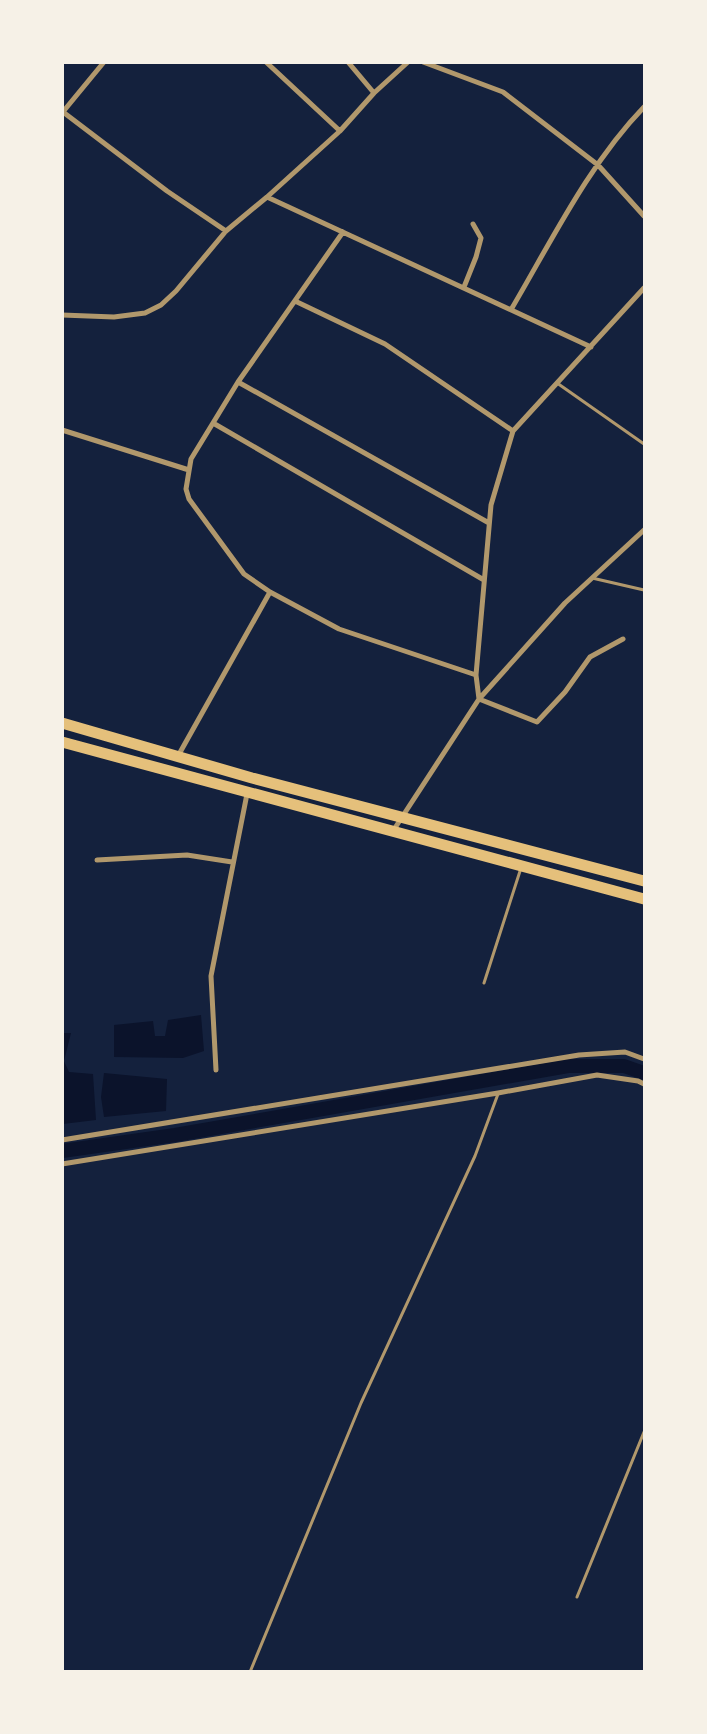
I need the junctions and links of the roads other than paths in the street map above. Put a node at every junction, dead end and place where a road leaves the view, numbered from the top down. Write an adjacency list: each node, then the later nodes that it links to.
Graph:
1 (94, 62): 6 (street)
2 (266, 62): 10 (street)
3 (348, 62): 7 (street)
4 (408, 62): 7 (street)
5 (422, 62): 11 (street)
6 (102, 65): 9 (street)
7 (374, 93): 10 (street)
8 (644, 107): 11 (street)
9 (63, 112): 15 (street)
10 (340, 131): 12 (street)
11 (598, 165): 13 (street); 20 (street)
12 (267, 197): 15 (street); 16 (street)
13 (644, 216)
14 (474, 224): 17 (street)
15 (226, 231): 21 (street)
16 (343, 232): 17 (street); 19 (street)
17 (464, 287): 20 (street)
18 (644, 288): 22 (street)
19 (295, 301): 23 (street); 27 (street)
20 (512, 308): 22 (street)
21 (62, 315)
22 (590, 347): 24 (street)
23 (238, 382): 25 (street); 30 (street)
24 (557, 383): 27 (street); 28 (lane)
25 (213, 423): 29 (street); 33 (street)
26 (62, 430): 29 (street)
27 (514, 431): 30 (street)
28 (644, 444)
29 (190, 470): 35 (street)
30 (489, 522): 33 (street)
31 (644, 530): 32 (street)
32 (591, 578): 34 (lane); 38 (street)
33 (484, 580): 37 (street)
34 (644, 590)
35 (270, 592): 37 (street); 41 (street)
36 (623, 640): 38 (street)
37 (476, 675): 38 (street)
38 (479, 699): 43 (street)
39 (62, 723): 41 (highway)
40 (62, 742): 42 (highway)
41 (178, 756): 43 (highway)
42 (247, 794): 44 (highway); 46 (street)
43 (402, 816): 44 (street); 48 (highway)
44 (392, 831): 47 (highway)
45 (96, 860): 46 (street)
46 (232, 862): 52 (street)
47 (521, 867): 49 (highway); 50 (lane)
48 (644, 881)
49 (644, 899)
50 (484, 983)
51 (644, 1059): 55 (street)
52 (216, 1070)
53 (644, 1084): 54 (street)
54 (498, 1093): 56 (street); 59 (lane)
55 (62, 1140)
56 (62, 1164)
57 (644, 1432): 58 (lane)
58 (577, 1597)
59 (250, 1672)

